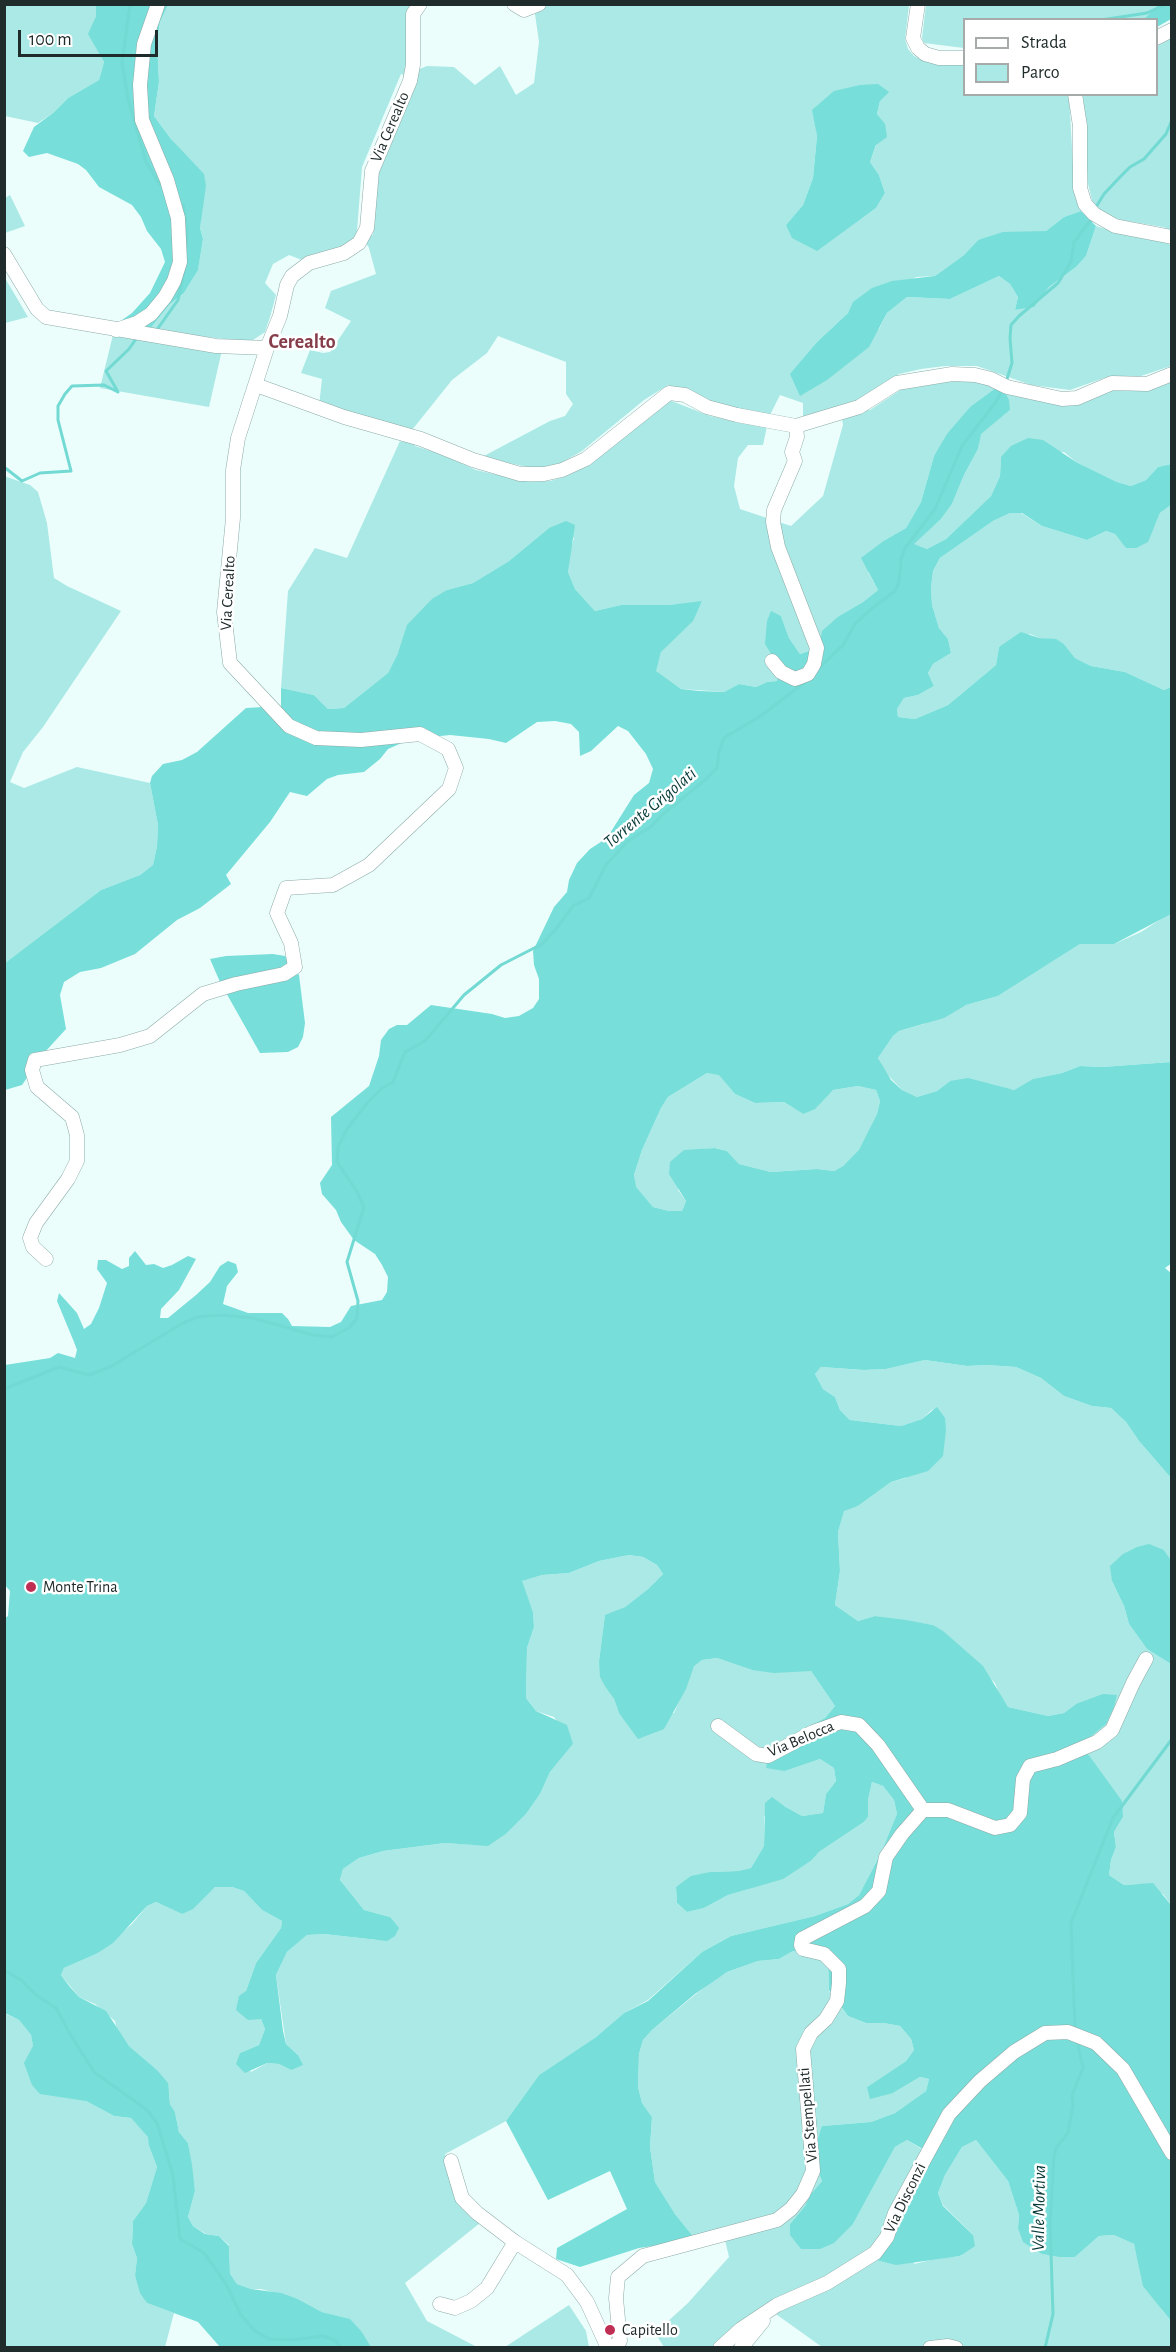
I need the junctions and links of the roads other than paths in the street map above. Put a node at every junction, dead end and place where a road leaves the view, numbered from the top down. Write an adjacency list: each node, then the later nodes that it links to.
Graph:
1 (158, 4): 12 (street)
2 (420, 4): 13 (street, Via Cerealto)
3 (514, 4): 4 (street)
4 (539, 4)
5 (918, 4): 8 (street)
6 (1172, 30): 7 (street)
7 (1158, 37)
8 (963, 58)
9 (1075, 96): 10 (street)
10 (1172, 237)
11 (4, 254): 12 (street)
12 (116, 330): 13 (street)
13 (267, 348): 15 (street, Via Cerealto)
14 (1172, 374): 16 (street)
15 (256, 386): 16 (street); 18 (street, Via Cerealto)
16 (796, 426): 17 (street)
17 (772, 661)
18 (46, 1259)
19 (1146, 1659): 21 (street)
20 (718, 1726): 21 (street, Via Belocca)
21 (923, 1810): 27 (street, Via Stempellati)
22 (1172, 2153): 26 (street, Via Disconzi)
23 (451, 2161): 24 (street, Via Stempellati)
24 (515, 2242): 25 (street); 27 (street, Via Stempellati)
25 (440, 2304)
26 (777, 2305): 28 (street, Via Disconzi); 29 (street)
27 (610, 2348)
28 (720, 2348)
29 (741, 2348)
30 (930, 2348): 31 (street)
31 (956, 2348)

